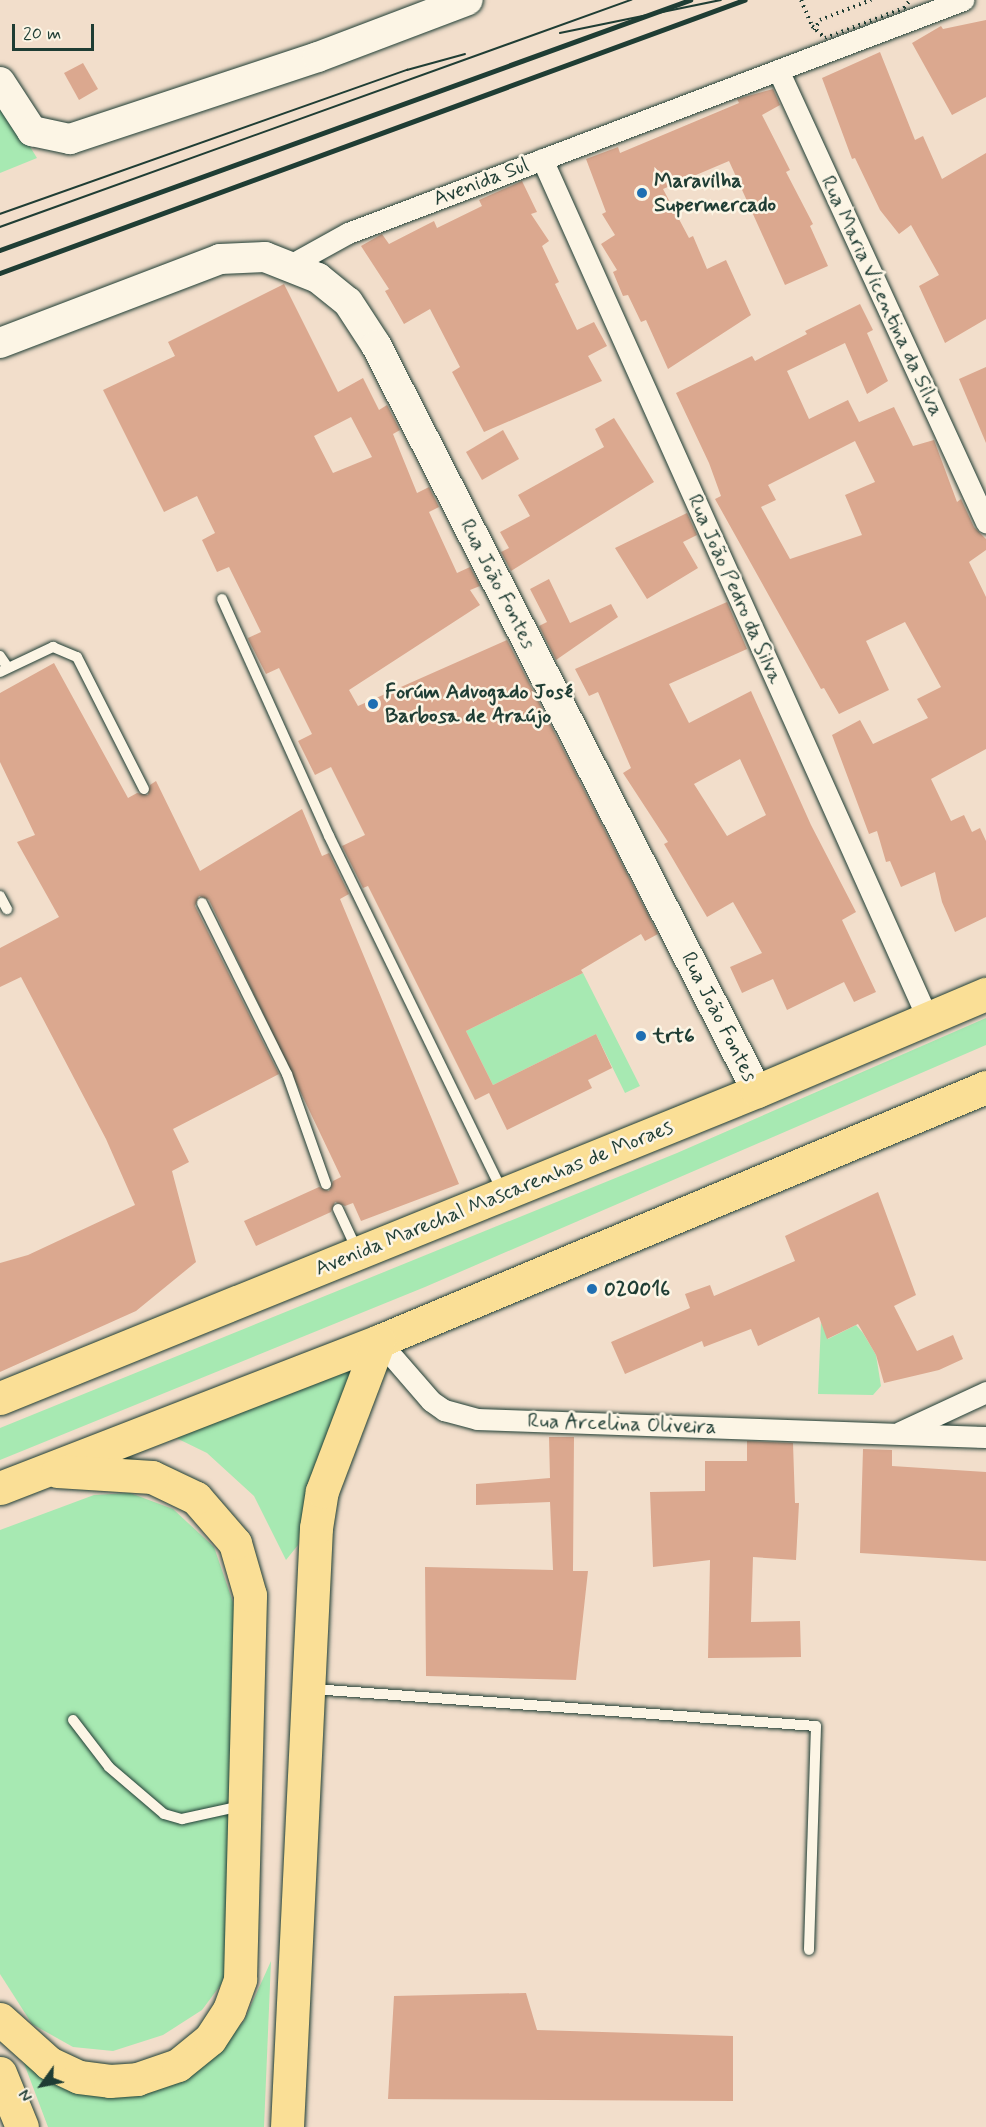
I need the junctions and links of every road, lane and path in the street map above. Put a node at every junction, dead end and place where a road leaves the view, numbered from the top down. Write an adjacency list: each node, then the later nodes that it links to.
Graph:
1 (468, 0): 8 (street)
2 (801, 0): 4 (path, bridge)
3 (871, 0): 6 (path)
4 (910, 0)
5 (963, 0): 7 (street, Avenida Sul)
6 (820, 20)
7 (778, 70): 9 (street, Avenida Sul); 12 (street, Rua Maria Vicentina da Silva)
8 (0, 82)
9 (542, 159): 10 (street, Avenida Sul); 21 (street, Rua João Pedro da Silva)
10 (290, 265): 11 (street); 23 (street, Rua João Fontes)
11 (0, 343)
12 (986, 522)
13 (222, 600): 25 (lane)
14 (0, 656): 15 (lane)
15 (4, 670): 16 (lane)
16 (144, 789)
17 (0, 896): 19 (lane)
18 (202, 903): 24 (lane)
19 (7, 909)
20 (986, 994): 21 (main road, Avenida Marechal Mascarenhas de Moraes)
21 (928, 1019): 23 (main road, Avenida Marechal Mascarenhas de Moraes)
22 (986, 1088): 28 (main road)
23 (757, 1091): 25 (main road, Avenida Marechal Mascarenhas de Moraes)
24 (326, 1184)
25 (504, 1194): 27 (main road, Avenida Marechal Mascarenhas de Moraes)
26 (338, 1209): 27 (lane)
27 (358, 1253): 30 (main road, Avenida Marechal Mascarenhas de Moraes)
28 (379, 1341): 31 (street, Rua Arcelina Oliveira); 33 (main road); 35 (main road)
29 (986, 1392): 31 (street)
30 (0, 1398)
31 (897, 1434): 32 (street, Rua Arcelina Oliveira)
32 (986, 1437)
33 (46, 1470): 34 (main road); 37 (main road)
34 (0, 1488)
35 (305, 1688): 38 (lane); 42 (main road)
36 (73, 1720): 37 (lane)
37 (247, 1804): 39 (main road)
38 (809, 1950)
39 (0, 2019)
40 (0, 2073): 41 (main road)
41 (22, 2127)
42 (287, 2127)

